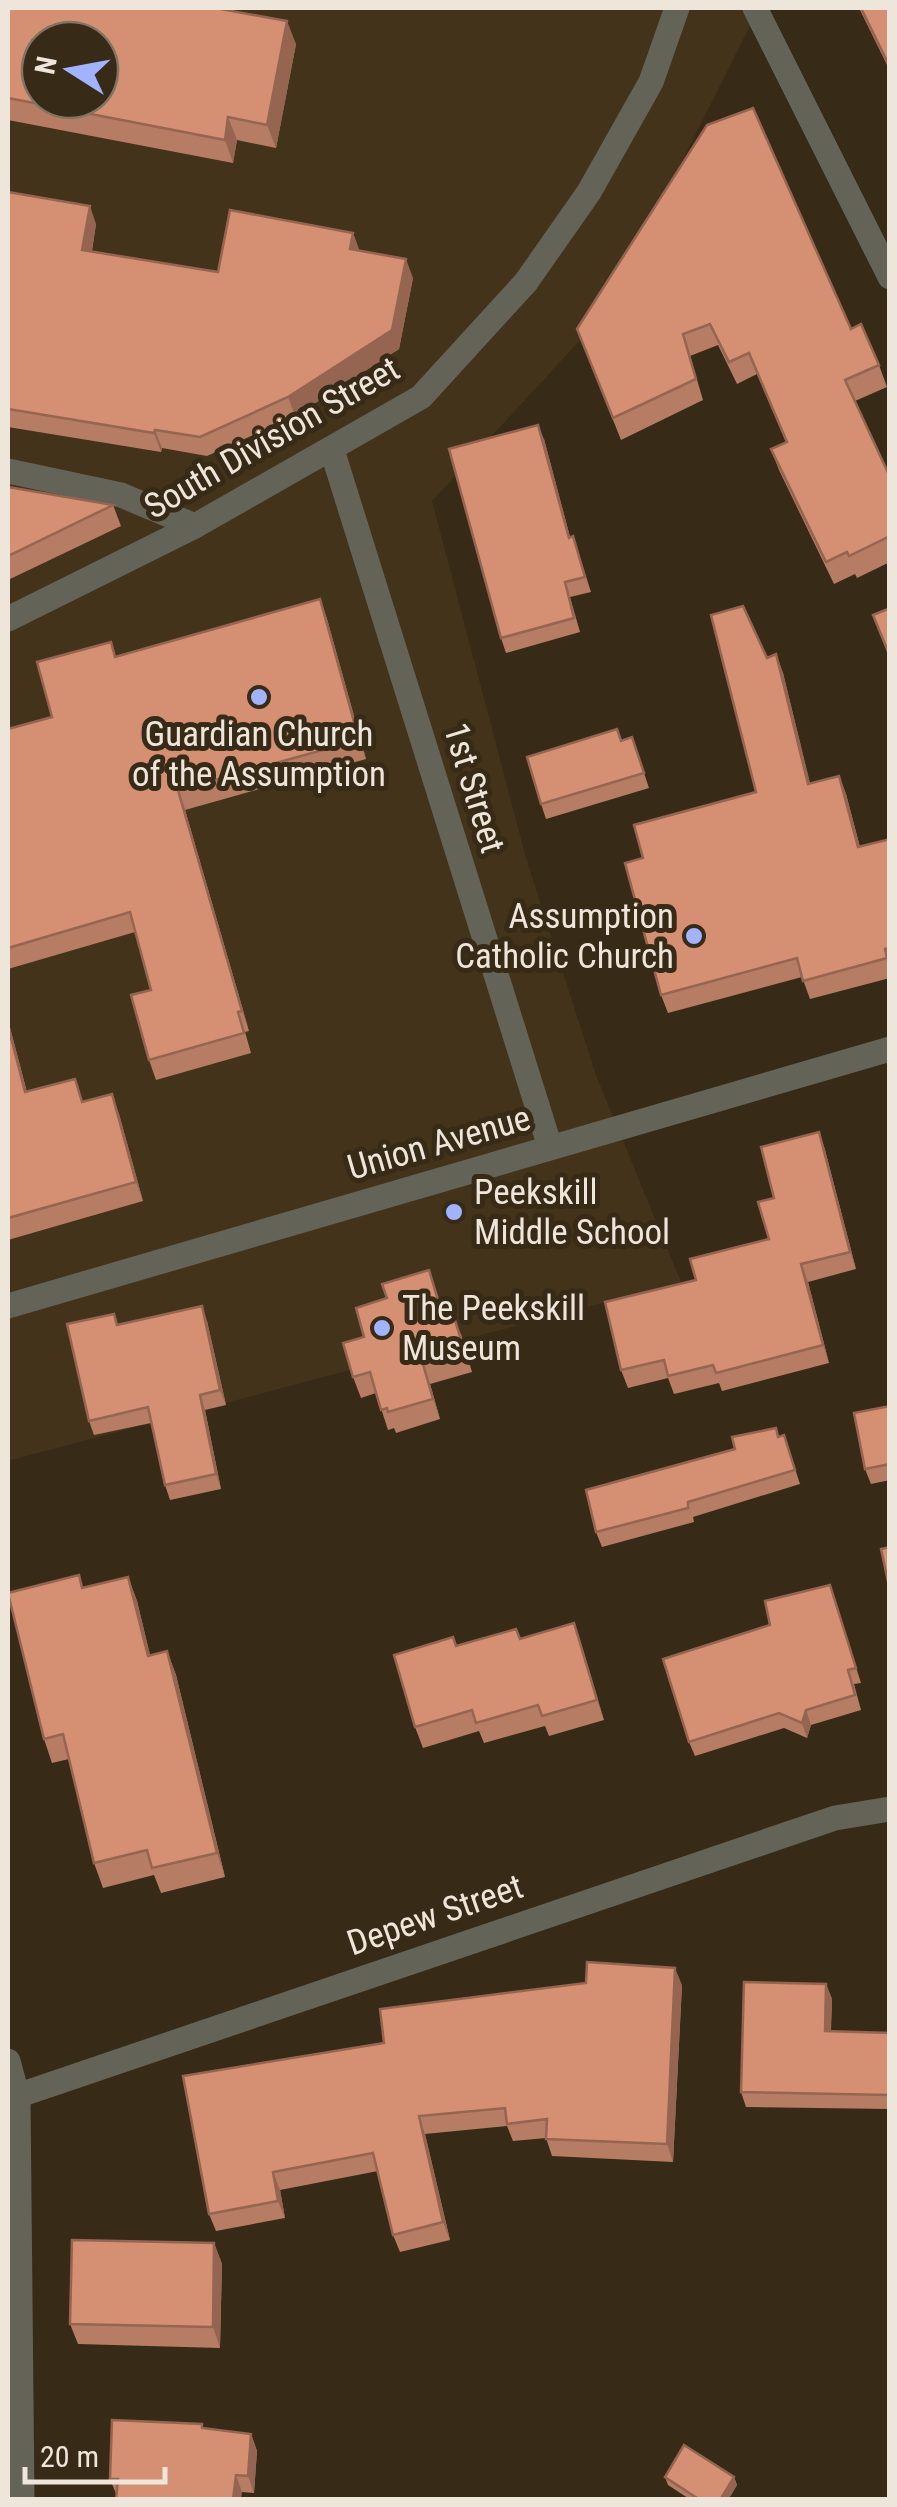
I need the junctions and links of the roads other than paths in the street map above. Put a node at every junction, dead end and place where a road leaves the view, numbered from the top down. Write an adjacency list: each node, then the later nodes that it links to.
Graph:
1 (677, 8): 4 (street, South Division Street)
2 (755, 8): 3 (street)
3 (890, 276)
4 (332, 450): 6 (street, South Division Street); 9 (street, 1st Street)
5 (8, 472): 6 (street)
6 (195, 526): 7 (street, South Division Street)
7 (8, 620)
8 (890, 1048): 9 (street, Union Avenue)
9 (550, 1147): 10 (street, Union Avenue)
10 (8, 1306)
11 (890, 1810): 13 (street, Depew Street)
12 (8, 2060): 13 (street)
13 (13, 2098): 14 (street)
14 (22, 2500)

